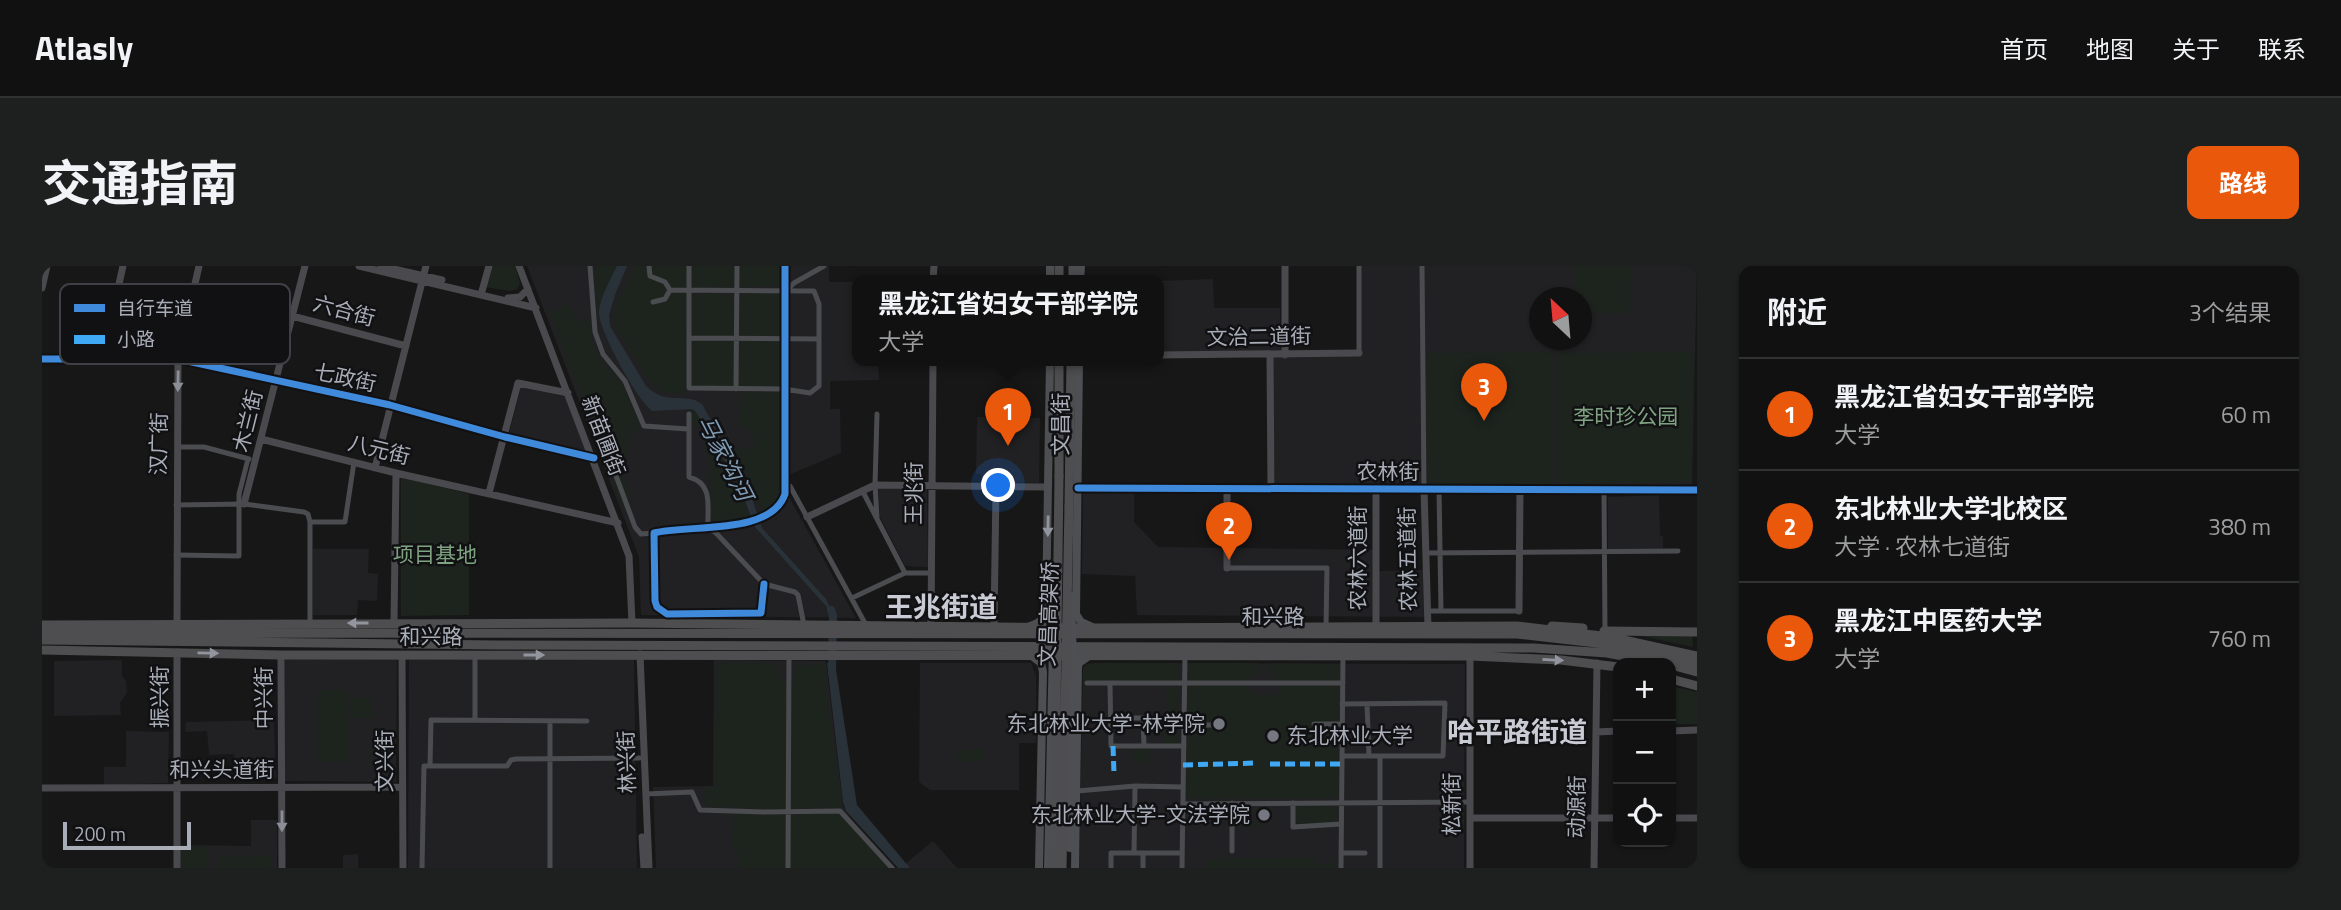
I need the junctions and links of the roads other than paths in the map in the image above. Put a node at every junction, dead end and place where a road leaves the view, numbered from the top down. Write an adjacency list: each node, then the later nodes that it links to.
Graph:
1 (47, 266): 22 (street)
2 (123, 266): 20 (street)
3 (200, 266): 21 (street, 汉广街)
4 (305, 266): 31 (street, 木兰街)
5 (359, 266): 19 (street)
6 (382, 266): 19 (street)
7 (426, 266): 19 (street)
8 (489, 266): 26 (street)
9 (521, 266): 23 (street, 新苗圃街); 30 (street, 新苗圃街)
10 (590, 266): 61 (street)
11 (649, 266): 24 (street)
12 (689, 266): 25 (street)
13 (737, 266): 27 (street)
14 (785, 266): 28 (street)
15 (824, 266): 28 (street)
16 (1285, 266): 41 (street)
17 (1359, 266): 38 (street)
18 (1422, 266): 82 (street)
19 (423, 278): 26 (street); 30 (street); 37 (street)
20 (119, 284)
21 (195, 284)
22 (42, 288)
23 (527, 289): 26 (street); 30 (street, 新苗圃街)
24 (670, 290): 25 (street); 29 (street)
25 (689, 290): 27 (street); 33 (street)
26 (482, 291)
27 (737, 291): 28 (street); 34 (street)
28 (785, 291): 35 (street); 36 (street)
29 (653, 302)
30 (537, 308): 55 (street, 新苗圃街)
31 (292, 316): 32 (street, 木兰街); 37 (street, 六合街)
32 (290, 324)
33 (689, 338): 34 (street); 53 (street)
34 (737, 339): 35 (street); 53 (street)
35 (785, 339): 36 (street); 54 (street)
36 (818, 339): 54 (street)
37 (405, 346): 56 (street)
38 (1359, 353): 41 (street, 文治二道街)
39 (1164, 355): 40 (street, 文治二道街)
40 (1270, 355): 41 (street, 文治二道街); 80 (street)
41 (1285, 355)
42 (42, 359): 43 (street, 七政街)
43 (60, 359)
44 (178, 364): 66 (street, 汉广街, one-way to 66)
45 (201, 364): 52 (street, 七政街)
46 (280, 364): 52 (street, 木兰街)
47 (933, 366): 74 (street, 王兆街)
48 (1050, 366): 57 (main road)
49 (1059, 366): 65 (highway, 文昌高架桥)
50 (1072, 366): 64 (highway, 文昌高架桥)
51 (1079, 366): 58 (main road, 文昌街)
52 (276, 380): 56 (street, 七政街); 63 (street, 木兰街)
53 (736, 388): 54 (street)
54 (784, 389): 95 (street)
55 (569, 393): 62 (street); 67 (street, 新苗圃街)
56 (390, 405): 62 (street, 七政街); 71 (street)
57 (1050, 408): 65 (main road); 77 (main road)
58 (1079, 408): 64 (main road); 78 (main road, 文昌街)
59 (689, 414): 61 (street)
60 (877, 414): 73 (street)
61 (688, 429): 95 (street)
62 (505, 437): 67 (street, 七政街); 88 (street)
63 (261, 439): 68 (street, 木兰街); 69 (street, 八元街)
64 (1070, 440): 103 (highway, 文昌高架桥, bridge)
65 (1059, 441): 104 (highway, 文昌高架桥, bridge)
66 (177, 447): 68 (street); 90 (street, 汉广街)
67 (593, 457): 94 (street, 新苗圃街)
68 (252, 459): 89 (street, 木兰街)
69 (354, 462): 71 (street, 八元街); 93 (street)
70 (612, 466): 96 (street)
71 (374, 468): 72 (street, 八元街)
72 (397, 473): 88 (street, 八元街); 116 (street)
73 (875, 485): 74 (street); 84 (street); 92 (street)
74 (932, 485): 76 (street); 107 (street, 王兆街)
75 (790, 486): 91 (street)
76 (996, 486): 77 (street); 125 (street)
77 (1048, 487): 110 (main road, one-way to 110)
78 (1078, 488): 79 (street, 农林街); 109 (main road, 文昌街)
79 (1227, 489): 80 (street, 农林街); 105 (street)
80 (1271, 489): 81 (street, 农林街)
81 (1376, 489): 82 (street, 农林街); 129 (street, 农林六道街)
82 (1424, 489): 83 (street, 农林街); 100 (street, 农林五道街)
83 (1439, 489): 85 (street, 农林街); 101 (street)
84 (862, 490): 91 (street); 92 (street)
85 (1520, 490): 86 (street, 农林街); 99 (street)
86 (1604, 490): 87 (street, 农林街); 97 (street)
87 (1697, 490)
88 (489, 493): 94 (street, 八元街)
89 (241, 504): 90 (street); 93 (street); 102 (street)
90 (176, 505): 102 (street, 汉广街)
91 (807, 517): 111 (street)
92 (877, 517): 106 (street)
93 (310, 522): 115 (street)
94 (619, 523): 118 (street, 新苗圃街)
95 (708, 528): 96 (street); 108 (street)
96 (654, 533): 108 (street)
97 (1605, 551): 98 (street); 99 (street); 134 (street)
98 (1678, 551)
99 (1520, 552): 101 (street); 114 (street)
100 (1427, 553): 101 (street); 112 (street, 农林五道街)
101 (1440, 553): 113 (street)
102 (176, 555): 121 (street, 汉广街)
103 (1069, 556): 226 (main road, bridge); 244 (highway, 文昌高架桥, bridge)
104 (1058, 557): 242 (main road, bridge); 243 (highway, 文昌高架桥, bridge)
105 (1227, 568): 128 (street)
106 (905, 573): 107 (street); 111 (street)
107 (932, 573): 124 (street, 王兆街)
108 (764, 584): 122 (street)
109 (1076, 593): 110 (main road); 127 (main road, 文昌街)
110 (1047, 594): 126 (main road)
111 (852, 598): 123 (street)
112 (1427, 611): 113 (street); 130 (street, 农林五道街)
113 (1441, 611): 114 (street)
114 (1519, 611)
115 (310, 623): 116 (highway, 和兴路, one-way to 115); 121 (highway, 和兴路)
116 (394, 623): 117 (highway, 和兴路)
117 (470, 623): 118 (highway, 和兴路); 137 (highway)
118 (634, 623): 122 (highway, 和兴路)
119 (42, 625): 120 (highway, 和兴路)
120 (155, 625): 121 (highway, 和兴路); 138 (highway)
121 (177, 625)
122 (804, 625): 131 (highway, 和兴路)
123 (866, 625): 124 (highway, 和兴路); 132 (highway, 和兴路)
124 (931, 626): 125 (highway, 和兴路)
125 (994, 627): 126 (highway, 和兴路)
126 (1026, 627): 127 (highway, 和兴路)
127 (1095, 628): 128 (highway, 和兴路)
128 (1326, 628): 129 (highway, 和兴路)
129 (1376, 628): 130 (highway, 和兴路)
130 (1428, 628): 133 (highway, 和兴路)
131 (819, 630): 132 (highway); 137 (highway, 和兴路)
132 (846, 630): 133 (highway, 和兴路)
133 (1517, 630): 134 (highway, 和兴路); 143 (highway, 和兴路); 168 (highway, 和兴路)
134 (1605, 631): 136 (highway, 和兴路)
135 (42, 632): 138 (highway)
136 (1697, 632)
137 (415, 634): 138 (highway, 和兴路)
138 (112, 637): 139 (highway); 140 (highway, 和兴路)
139 (42, 640)
140 (158, 642): 141 (highway, 和兴路); 152 (highway)
141 (331, 643): 144 (highway, 和兴路); 154 (highway)
142 (617, 644): 144 (highway, 和兴路); 145 (highway, 和兴路); 155 (highway)
143 (1559, 644): 148 (highway); 169 (highway); 171 (highway, 和兴路)
144 (498, 645): 161 (highway)
145 (730, 646): 150 (highway, 和兴路); 163 (highway)
146 (950, 646): 147 (highway); 151 (highway); 156 (highway)
147 (1004, 646): 148 (highway); 157 (highway)
148 (1539, 648): 167 (highway)
149 (42, 650): 152 (highway, 和兴路)
150 (819, 650): 151 (highway); 164 (highway, 和兴路)
151 (847, 650): 156 (highway, 和兴路)
152 (100, 652): 153 (highway, 和兴路)
153 (177, 652): 159 (highway, 和兴路, one-way to 159); 209 (street, 振兴街)
154 (378, 654): 159 (highway, 和兴路); 160 (highway, 和兴路)
155 (638, 654): 162 (highway, 和兴路, one-way to 155); 163 (highway, 和兴路); 202 (street, 林兴街); 212 (street, 林兴街)
156 (932, 654): 166 (highway, 和兴路)
157 (1091, 654): 158 (highway, 和兴路); 166 (highway, 和兴路); 181 (main road)
158 (1185, 654): 165 (highway, 和兴路); 178 (street)
159 (281, 655): 210 (street, 中兴街)
160 (402, 655): 161 (highway, 和兴路); 206 (street, 文兴街)
161 (459, 655): 162 (highway, 和兴路)
162 (475, 655): 186 (street)
163 (767, 655): 164 (highway, 和兴路)
164 (789, 655): 219 (street)
165 (1343, 655): 167 (highway, 和兴路); 179 (street)
166 (1032, 656): 182 (main road)
167 (1467, 656): 170 (highway, 和兴路, one-way to 170); 215 (street, 松新街)
168 (1697, 656)
169 (1634, 658)
170 (1597, 663): 172 (highway, 和兴路); 196 (street, 动源街)
171 (1697, 664)
172 (1613, 666)
173 (1676, 666): 174 (highway)
174 (1697, 672)
175 (1676, 680): 180 (highway)
176 (1087, 682): 177 (street)
177 (1110, 683): 178 (street); 185 (street)
178 (1184, 683): 179 (street); 191 (street)
179 (1343, 683): 183 (street)
180 (1697, 686)
181 (1077, 688): 182 (main road); 211 (main road)
182 (1043, 690): 226 (main road)
183 (1342, 704): 184 (street); 190 (street)
184 (1367, 704): 200 (street); 201 (street)
185 (1111, 718): 197 (street); 197 (street)
186 (475, 720): 187 (street); 204 (street)
187 (550, 721): 188 (street); 203 (street)
188 (587, 721)
189 (1314, 724): 190 (street)
190 (1342, 724): 199 (street)
191 (1184, 725): 192 (street); 198 (street)
192 (1215, 725)
193 (1697, 730): 195 (street)
194 (1613, 731): 196 (street)
195 (1676, 731)
196 (1596, 732): 221 (street, 动源街)
197 (1144, 746): 198 (street)
198 (1184, 746): 207 (street)
199 (1342, 756): 200 (street); 213 (street)
200 (1369, 756): 201 (street)
201 (1380, 756): 214 (street)
202 (640, 758): 203 (street); 238 (street, 林兴街)
203 (550, 759): 204 (street); 237 (street)
204 (430, 766): 236 (street)
205 (1135, 786): 207 (street); 211 (street); 228 (street)
206 (402, 787): 210 (street, 和兴头道街); 235 (street, 文兴街)
207 (1183, 787): 218 (street)
208 (42, 788): 209 (street, 和兴头道街)
209 (178, 788): 210 (street, 和兴头道街); 233 (street, 振兴街)
210 (282, 788): 234 (street, 中兴街, one-way to 234)
211 (1077, 791): 245 (main road)
212 (646, 794): 219 (street); 238 (street, 林兴街)
213 (1342, 802): 214 (street); 217 (street); 225 (street)
214 (1380, 802): 215 (street); 250 (street)
215 (1470, 802): 220 (street, 松新街)
216 (1232, 803): 217 (street); 218 (street); 227 (street)
217 (1293, 803): 225 (street)
218 (1183, 804): 230 (street)
219 (787, 812): 239 (street); 240 (street)
220 (1470, 818): 221 (street); 251 (street, 松新街)
221 (1595, 818): 222 (street); 252 (street, 动源街)
222 (1613, 818)
223 (1676, 818): 224 (street)
224 (1697, 818)
225 (1341, 824): 231 (street)
226 (1039, 844): 241 (main road)
227 (1232, 851)
228 (1134, 853): 229 (street); 246 (street)
229 (1143, 853): 230 (street); 247 (street)
230 (1182, 853): 248 (street)
231 (1341, 853): 232 (street); 249 (street)
232 (1365, 853)
233 (177, 868)
234 (282, 868)
235 (403, 868)
236 (422, 868)
237 (550, 868)
238 (646, 868)
239 (788, 868)
240 (892, 868)
241 (1039, 868)
242 (1048, 868)
243 (1054, 868)
244 (1062, 868)
245 (1075, 868)
246 (1111, 868)
247 (1143, 868)
248 (1182, 868)
249 (1341, 868)
250 (1380, 868)
251 (1470, 868)
252 (1594, 868)

